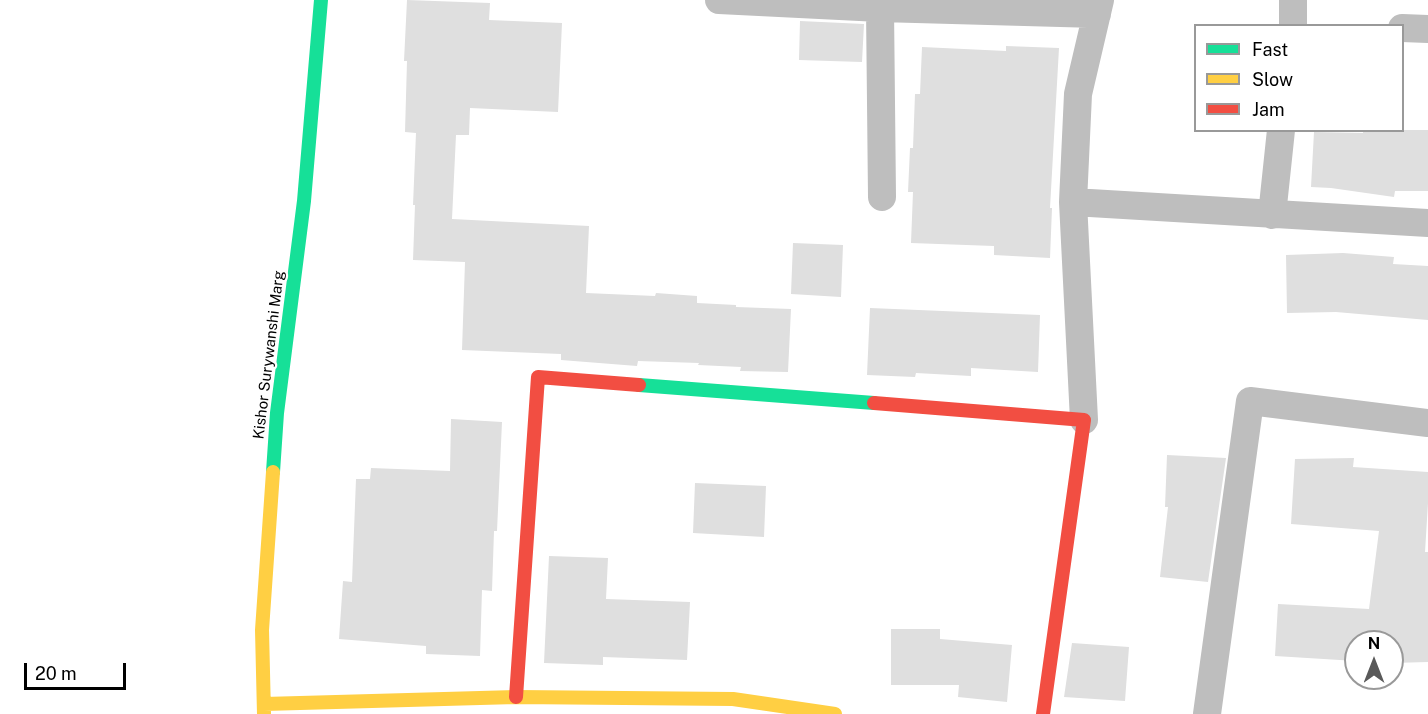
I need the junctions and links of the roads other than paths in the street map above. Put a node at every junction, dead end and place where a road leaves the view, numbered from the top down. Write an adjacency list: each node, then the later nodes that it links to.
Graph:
1 (321, 0): 17 (street, Kishor Surywanshi Marg)
2 (719, 0): 5 (street)
3 (1293, 0): 6 (street)
4 (1098, 7): 5 (street); 11 (street)
5 (880, 8): 10 (street)
6 (1293, 24)
7 (1404, 28): 8 (street)
8 (1428, 29)
9 (1281, 132): 12 (street)
10 (882, 197)
11 (1073, 202): 12 (street); 14 (street)
12 (1272, 215): 13 (street)
13 (1428, 224)
14 (1084, 420): 16 (street); 19 (street)
15 (1428, 423): 20 (street)
16 (516, 697): 17 (street); 18 (street)
17 (264, 709)
18 (835, 714)
19 (1043, 714)
20 (1207, 714)

